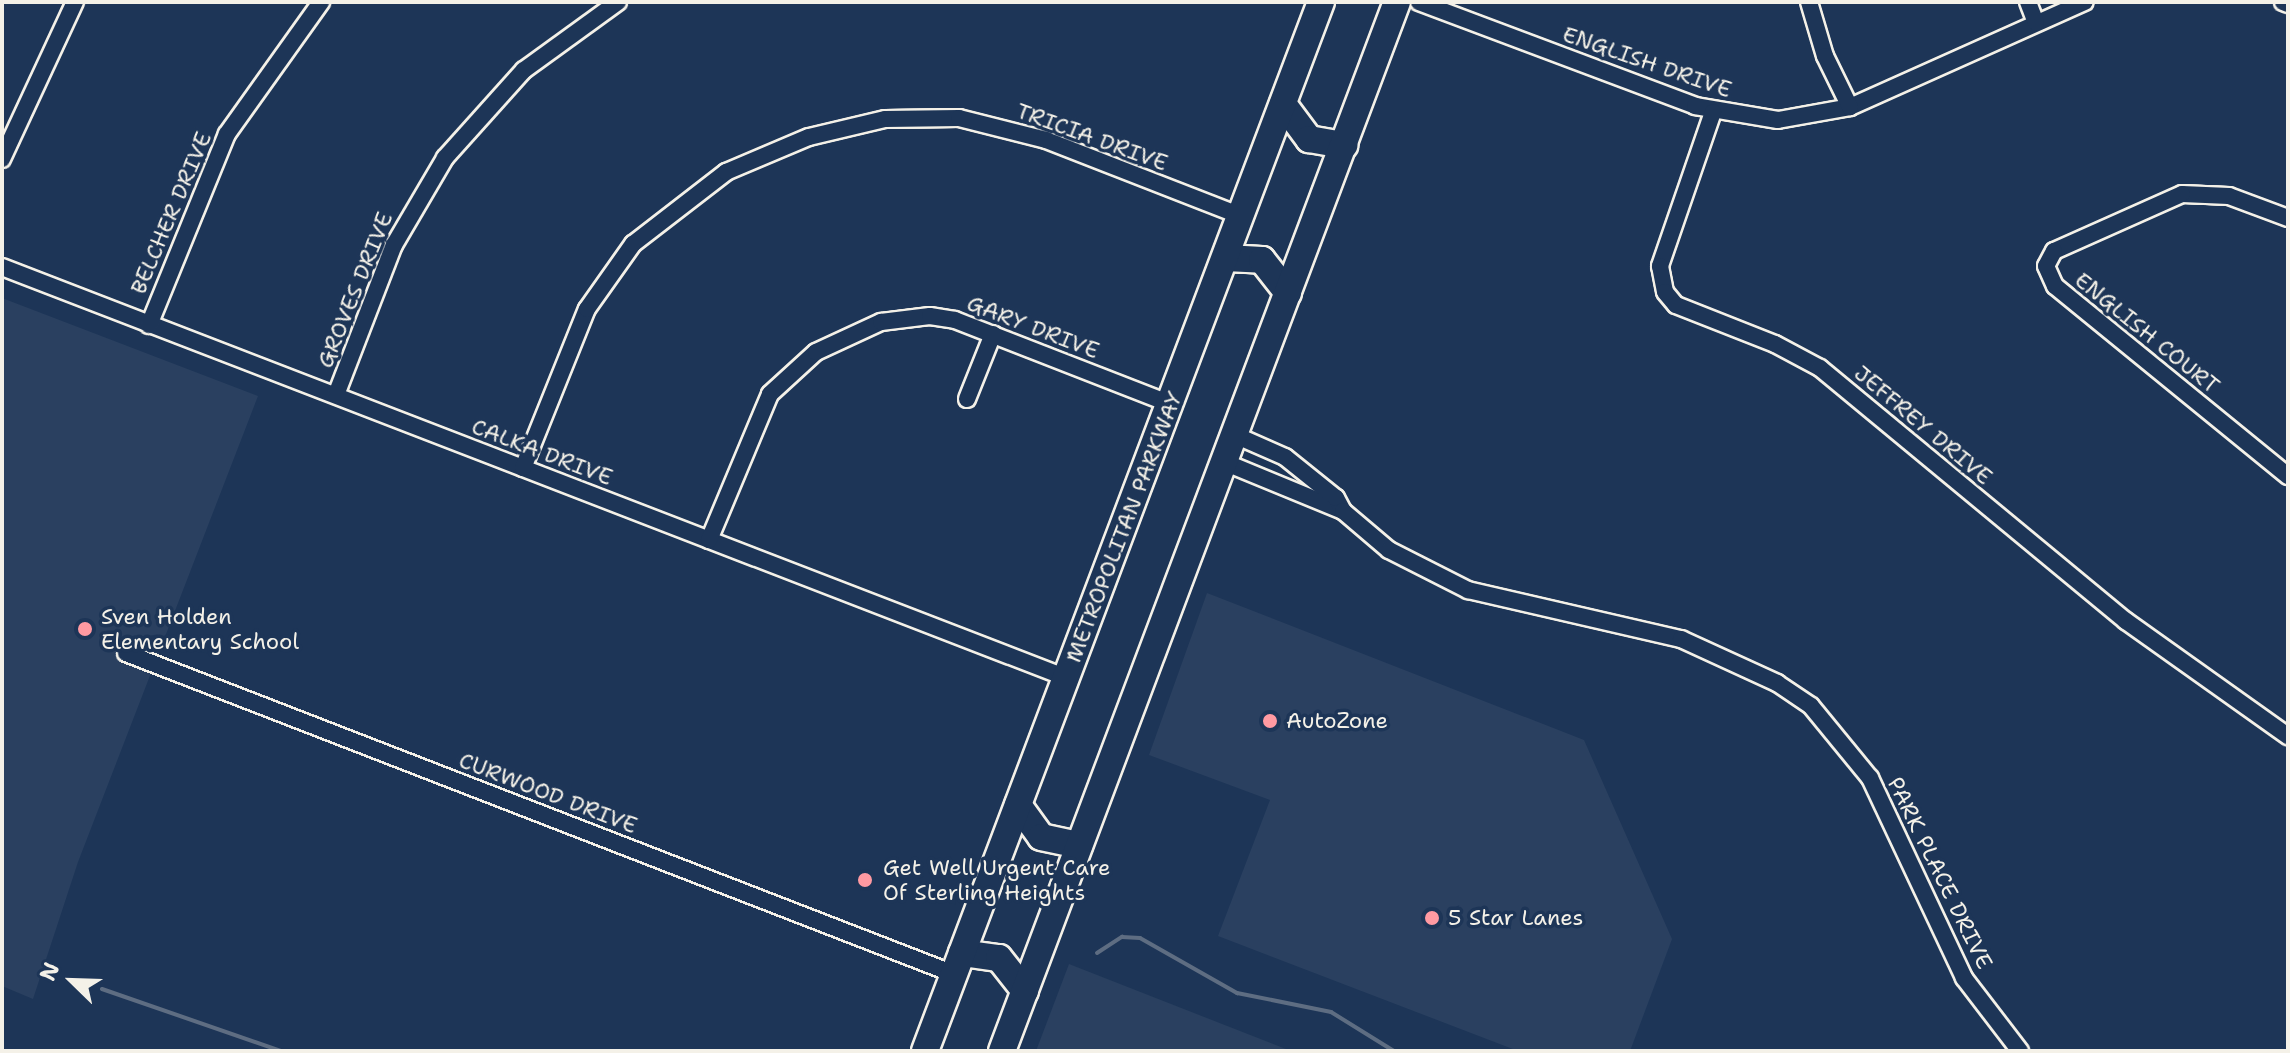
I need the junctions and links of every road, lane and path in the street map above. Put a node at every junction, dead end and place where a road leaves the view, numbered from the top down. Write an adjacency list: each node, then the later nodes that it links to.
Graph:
1 (75, 2): 15 (street)
2 (321, 2): 21 (street, BELCHER DRIVE)
3 (618, 2): 23 (street, GROVES DRIVE)
4 (1321, 2): 11 (main road, METROPOLITAN PARKWAY)
5 (1397, 2): 14 (main road)
6 (1419, 2): 13 (street, ENGLISH DRIVE)
7 (1809, 2): 12 (street)
8 (2028, 2): 10 (street)
9 (2085, 2): 10 (street, ENGLISH DRIVE)
10 (2036, 23): 12 (street, ENGLISH DRIVE)
11 (1283, 104): 14 (main road); 16 (main road, METROPOLITAN PARKWAY)
12 (1850, 107): 13 (street, ENGLISH DRIVE)
13 (1713, 112): 36 (street, JEFFREY DRIVE)
14 (1344, 145): 20 (main road)
15 (2, 159)
16 (1241, 216): 18 (main road, METROPOLITAN PARKWAY); 28 (street, TRICIA DRIVE)
17 (2288, 218): 30 (street, ENGLISH COURT)
18 (1226, 258): 20 (main road); 25 (main road, METROPOLITAN PARKWAY)
19 (2, 267): 21 (street, CALKA DRIVE)
20 (1288, 293): 26 (main road)
21 (149, 325): 23 (street, CALKA DRIVE)
22 (993, 334): 24 (street); 25 (street, GARY DRIVE); 33 (street, GARY DRIVE)
23 (336, 395): 28 (street, CALKA DRIVE)
24 (967, 399)
25 (1170, 404): 35 (main road, METROPOLITAN PARKWAY)
26 (1235, 435): 27 (main road); 29 (street, PARK PLACE DRIVE)
27 (1224, 462): 31 (street, PARK PLACE DRIVE); 38 (main road)
28 (523, 468): 33 (street, CALKA DRIVE)
29 (1308, 474): 31 (street); 32 (street, PARK PLACE DRIVE)
30 (2288, 476)
31 (1299, 490): 32 (street, PARK PLACE DRIVE)
32 (1343, 511): 43 (street, PARK PLACE DRIVE)
33 (709, 540): 35 (street, CALKA DRIVE)
34 (126, 653): 39 (street, CURWOOD DRIVE)
35 (1067, 678): 37 (main road, METROPOLITAN PARKWAY)
36 (2288, 736)
37 (1018, 805): 38 (main road); 39 (main road, METROPOLITAN PARKWAY)
38 (1079, 845): 40 (main road)
39 (958, 964): 40 (main road); 41 (main road, METROPOLITAN PARKWAY)
40 (1025, 991): 42 (main road)
41 (925, 1051)
42 (1002, 1051)
43 (2020, 1051)

